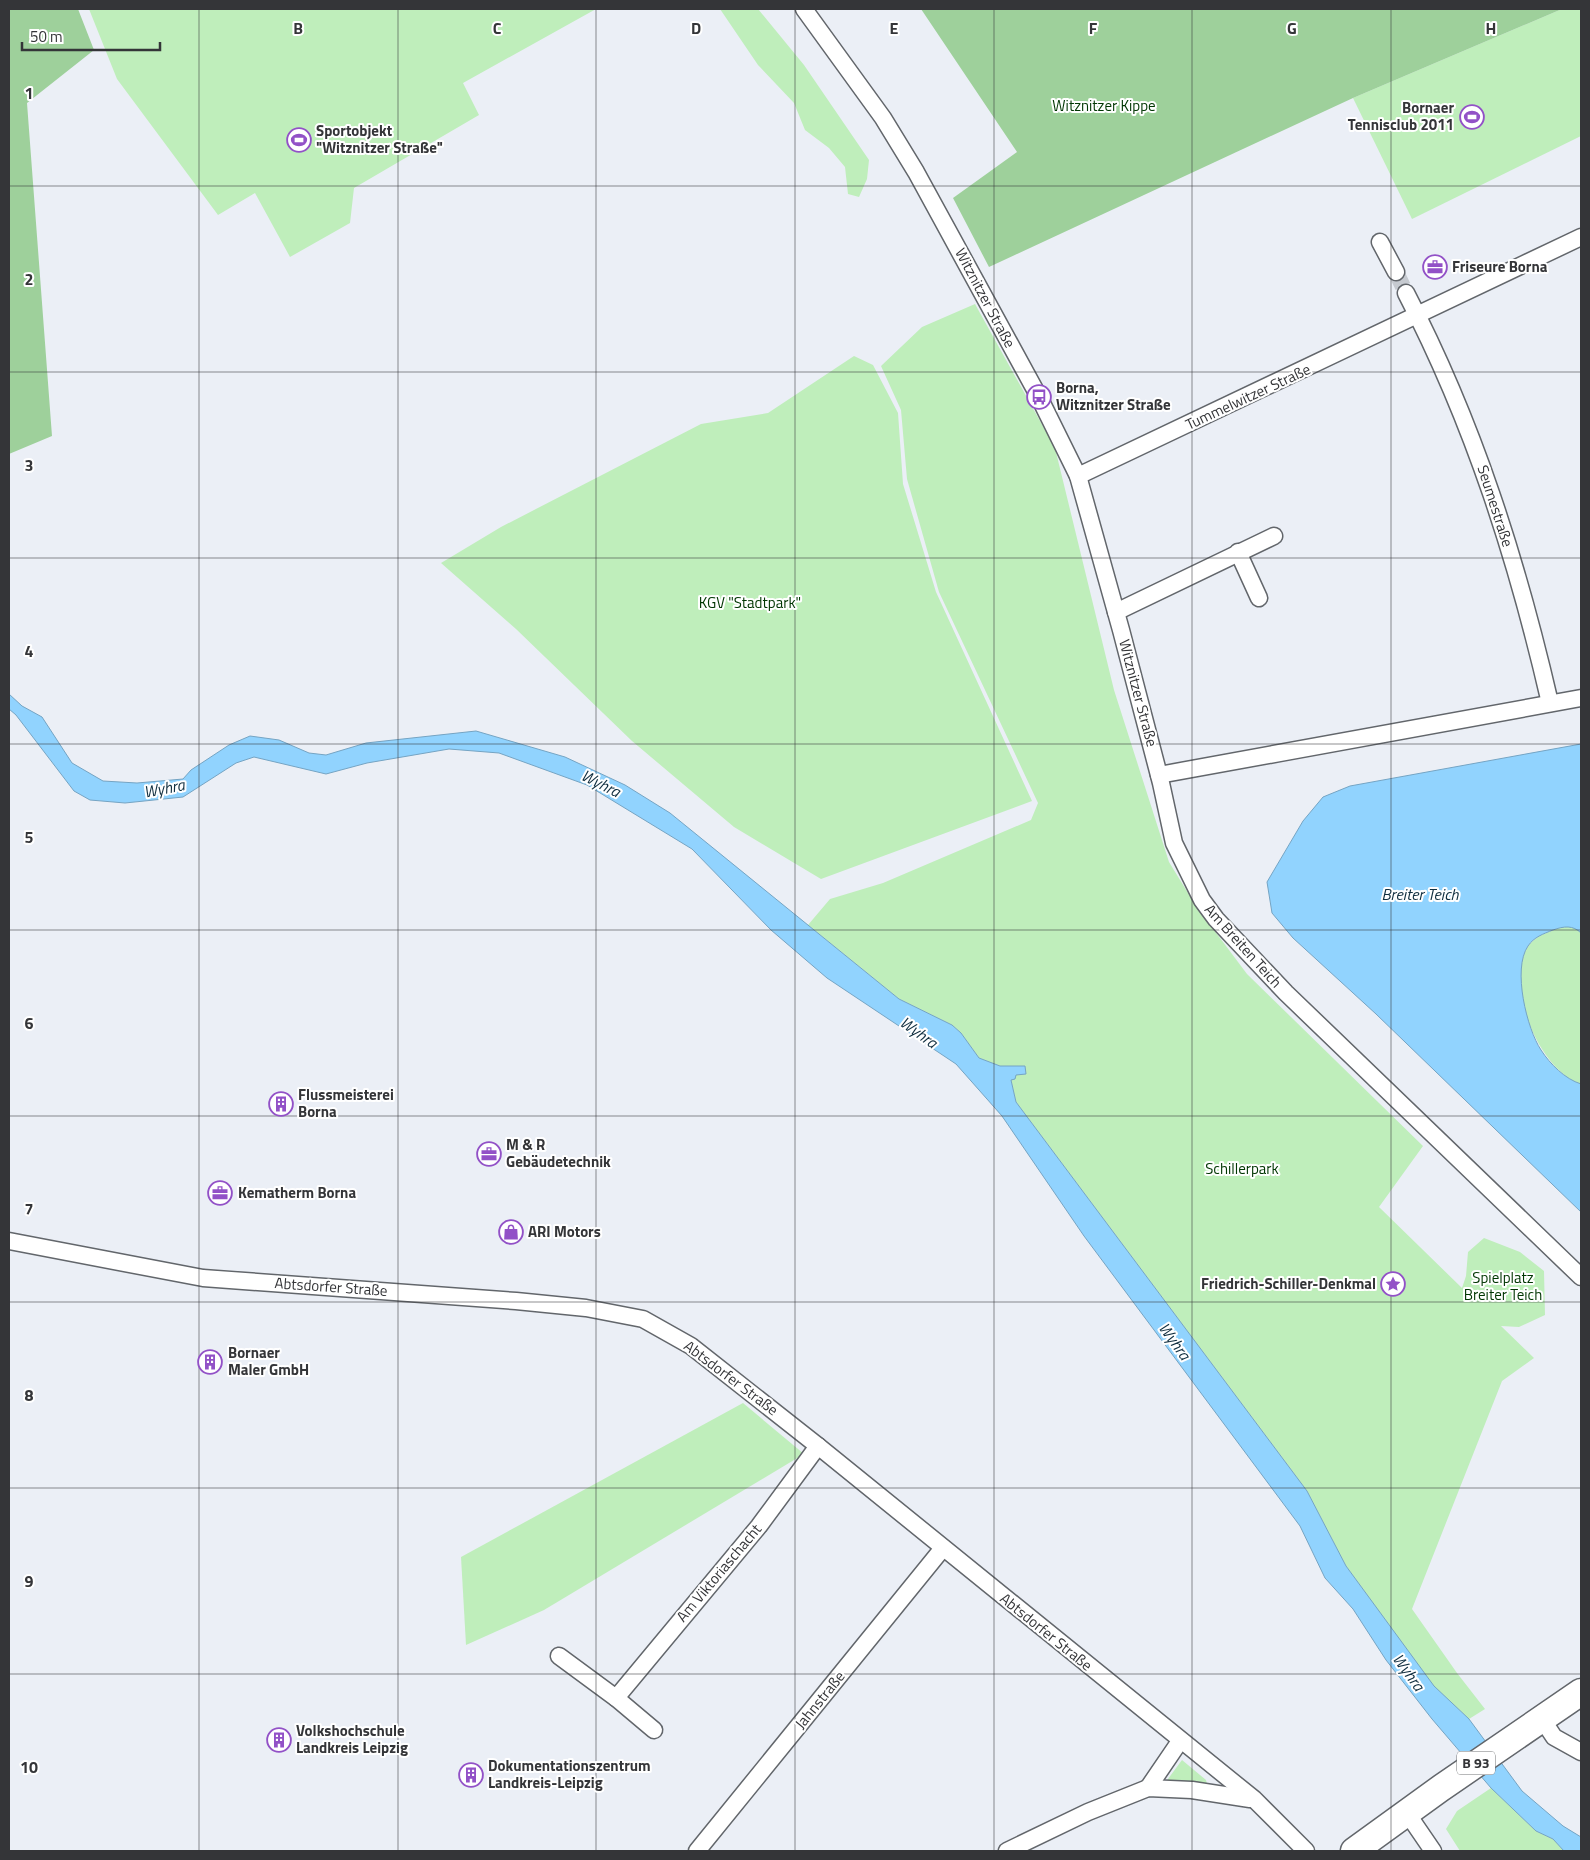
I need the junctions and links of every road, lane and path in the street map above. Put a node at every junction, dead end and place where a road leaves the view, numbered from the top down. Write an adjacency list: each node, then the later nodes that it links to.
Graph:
1 (804, 9): 7 (street, Witznitzer Straße)
2 (1581, 237): 6 (street, Tummelwitzer Straße)
3 (1380, 242): 4 (street)
4 (1396, 272)
5 (1406, 293): 6 (street)
6 (1418, 316): 7 (street, Tummelwitzer Straße); 13 (street, Seumestraße)
7 (1078, 476): 11 (street, Witznitzer Straße)
8 (1274, 536): 9 (street)
9 (1238, 552): 10 (street); 11 (street)
10 (1259, 598)
11 (1116, 612): 14 (street, Witznitzer Straße)
12 (1581, 698): 13 (street)
13 (1550, 703): 14 (street)
14 (1159, 775): 16 (street, Am Breiten Teich)
15 (9, 1241): 17 (street, Abtsdorfer Straße)
16 (1581, 1278)
17 (818, 1446): 18 (street, Abtsdorfer Straße); 21 (street, Am Viktoriaschacht)
18 (943, 1548): 24 (street, Abtsdorfer Straße); 29 (street, Jahnstraße)
19 (559, 1656): 21 (street)
20 (1581, 1692): 22 (main road, B 93)
21 (616, 1698): 23 (street)
22 (1542, 1720): 25 (street); 28 (main road, B 93)
23 (654, 1730)
24 (1180, 1741): 26 (street); 27 (street, Abtsdorfer Straße)
25 (1581, 1752)
26 (1148, 1788): 27 (street); 30 (street)
27 (1254, 1799): 31 (street, Abtsdorfer Straße)
28 (1407, 1813): 32 (main road, B 93); 33 (street)
29 (697, 1851)
30 (1007, 1851)
31 (1306, 1851)
32 (1354, 1851)
33 (1434, 1851)

